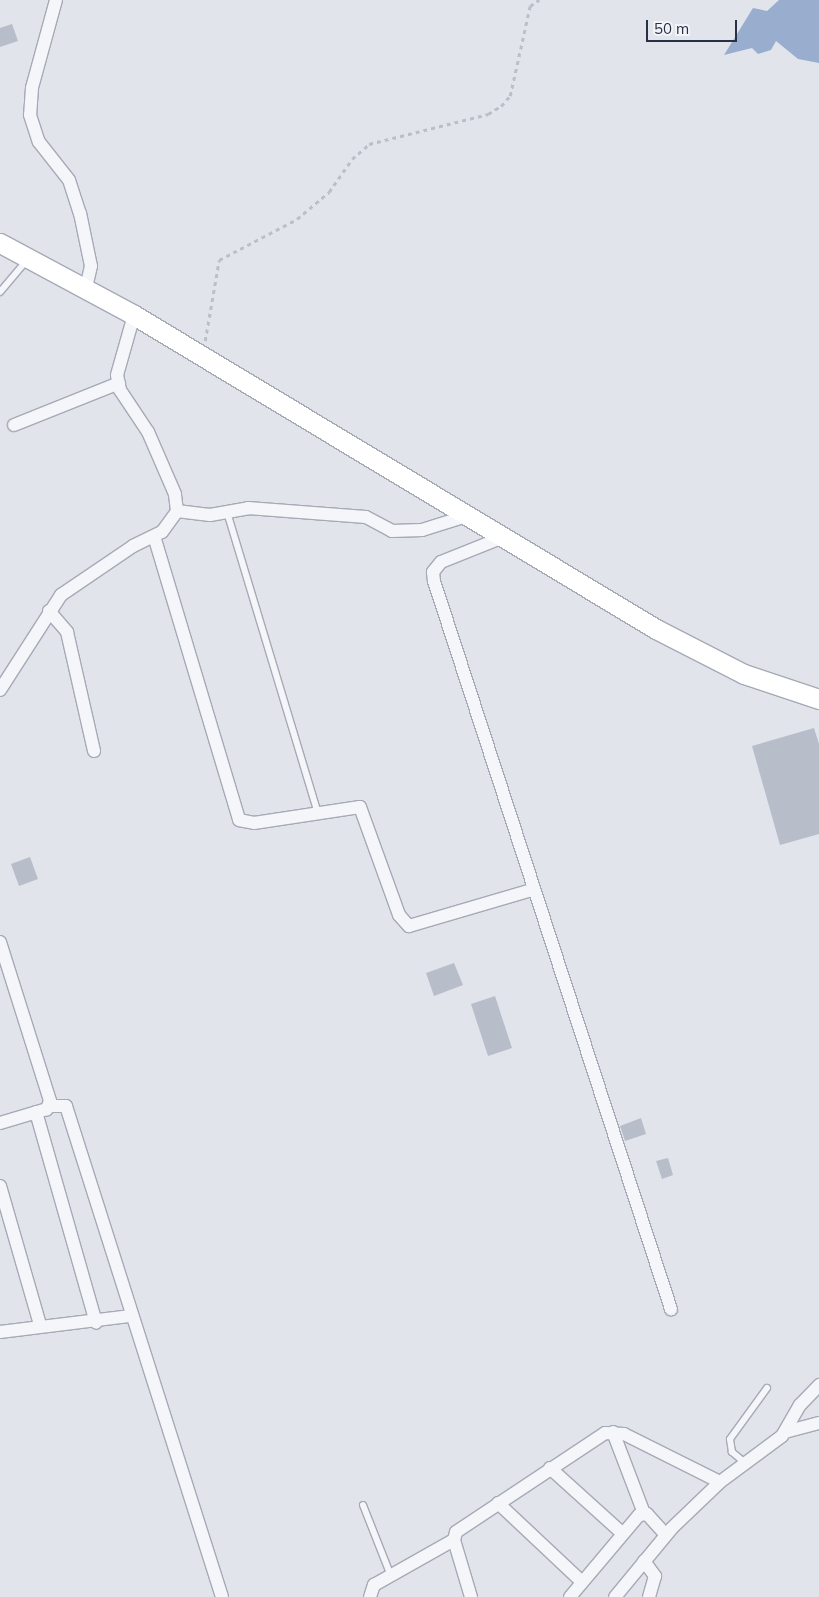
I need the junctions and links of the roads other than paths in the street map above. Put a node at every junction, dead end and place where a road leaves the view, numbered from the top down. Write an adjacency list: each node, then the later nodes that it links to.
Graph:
1 (56, 0): 4 (street)
2 (0, 243): 3 (street)
3 (28, 259): 4 (street); 5 (lane)
4 (85, 291): 6 (street)
5 (0, 292)
6 (134, 314): 7 (street); 11 (street)
7 (119, 383): 8 (street); 9 (street)
8 (14, 425)
9 (177, 511): 10 (street); 12 (street)
10 (227, 512): 11 (street); 18 (lane)
11 (470, 515): 13 (street)
12 (154, 536): 14 (street); 18 (street)
13 (506, 536): 16 (street); 19 (street)
14 (49, 610): 15 (street); 17 (street)
15 (0, 690)
16 (819, 699)
17 (94, 751)
18 (317, 812): 19 (street)
19 (531, 890): 25 (street)
20 (0, 942): 21 (street)
21 (50, 1106): 22 (street); 26 (street)
22 (36, 1112): 23 (street); 27 (street)
23 (0, 1123)
24 (0, 1186): 28 (street)
25 (671, 1309)
26 (131, 1316): 27 (street); 47 (street)
27 (96, 1323): 28 (street)
28 (40, 1325): 29 (street)
29 (0, 1332)
30 (819, 1385): 34 (street)
31 (767, 1388): 35 (lane)
32 (819, 1423): 34 (street)
33 (613, 1432): 36 (street); 37 (street); 40 (street)
34 (785, 1432): 35 (street)
35 (744, 1462): 37 (street)
36 (550, 1468): 38 (street); 41 (street)
37 (720, 1482): 42 (street)
38 (498, 1503): 43 (street); 46 (street)
39 (363, 1505): 45 (lane)
40 (644, 1513): 41 (street); 42 (street)
41 (622, 1533): 46 (street)
42 (666, 1535): 44 (street)
43 (454, 1540): 45 (street); 49 (street)
44 (644, 1561): 51 (street); 52 (street)
45 (391, 1576): 48 (street)
46 (581, 1581): 50 (street)
47 (222, 1597)
48 (370, 1597)
49 (471, 1597)
50 (570, 1597)
51 (615, 1597)
52 (648, 1597)

